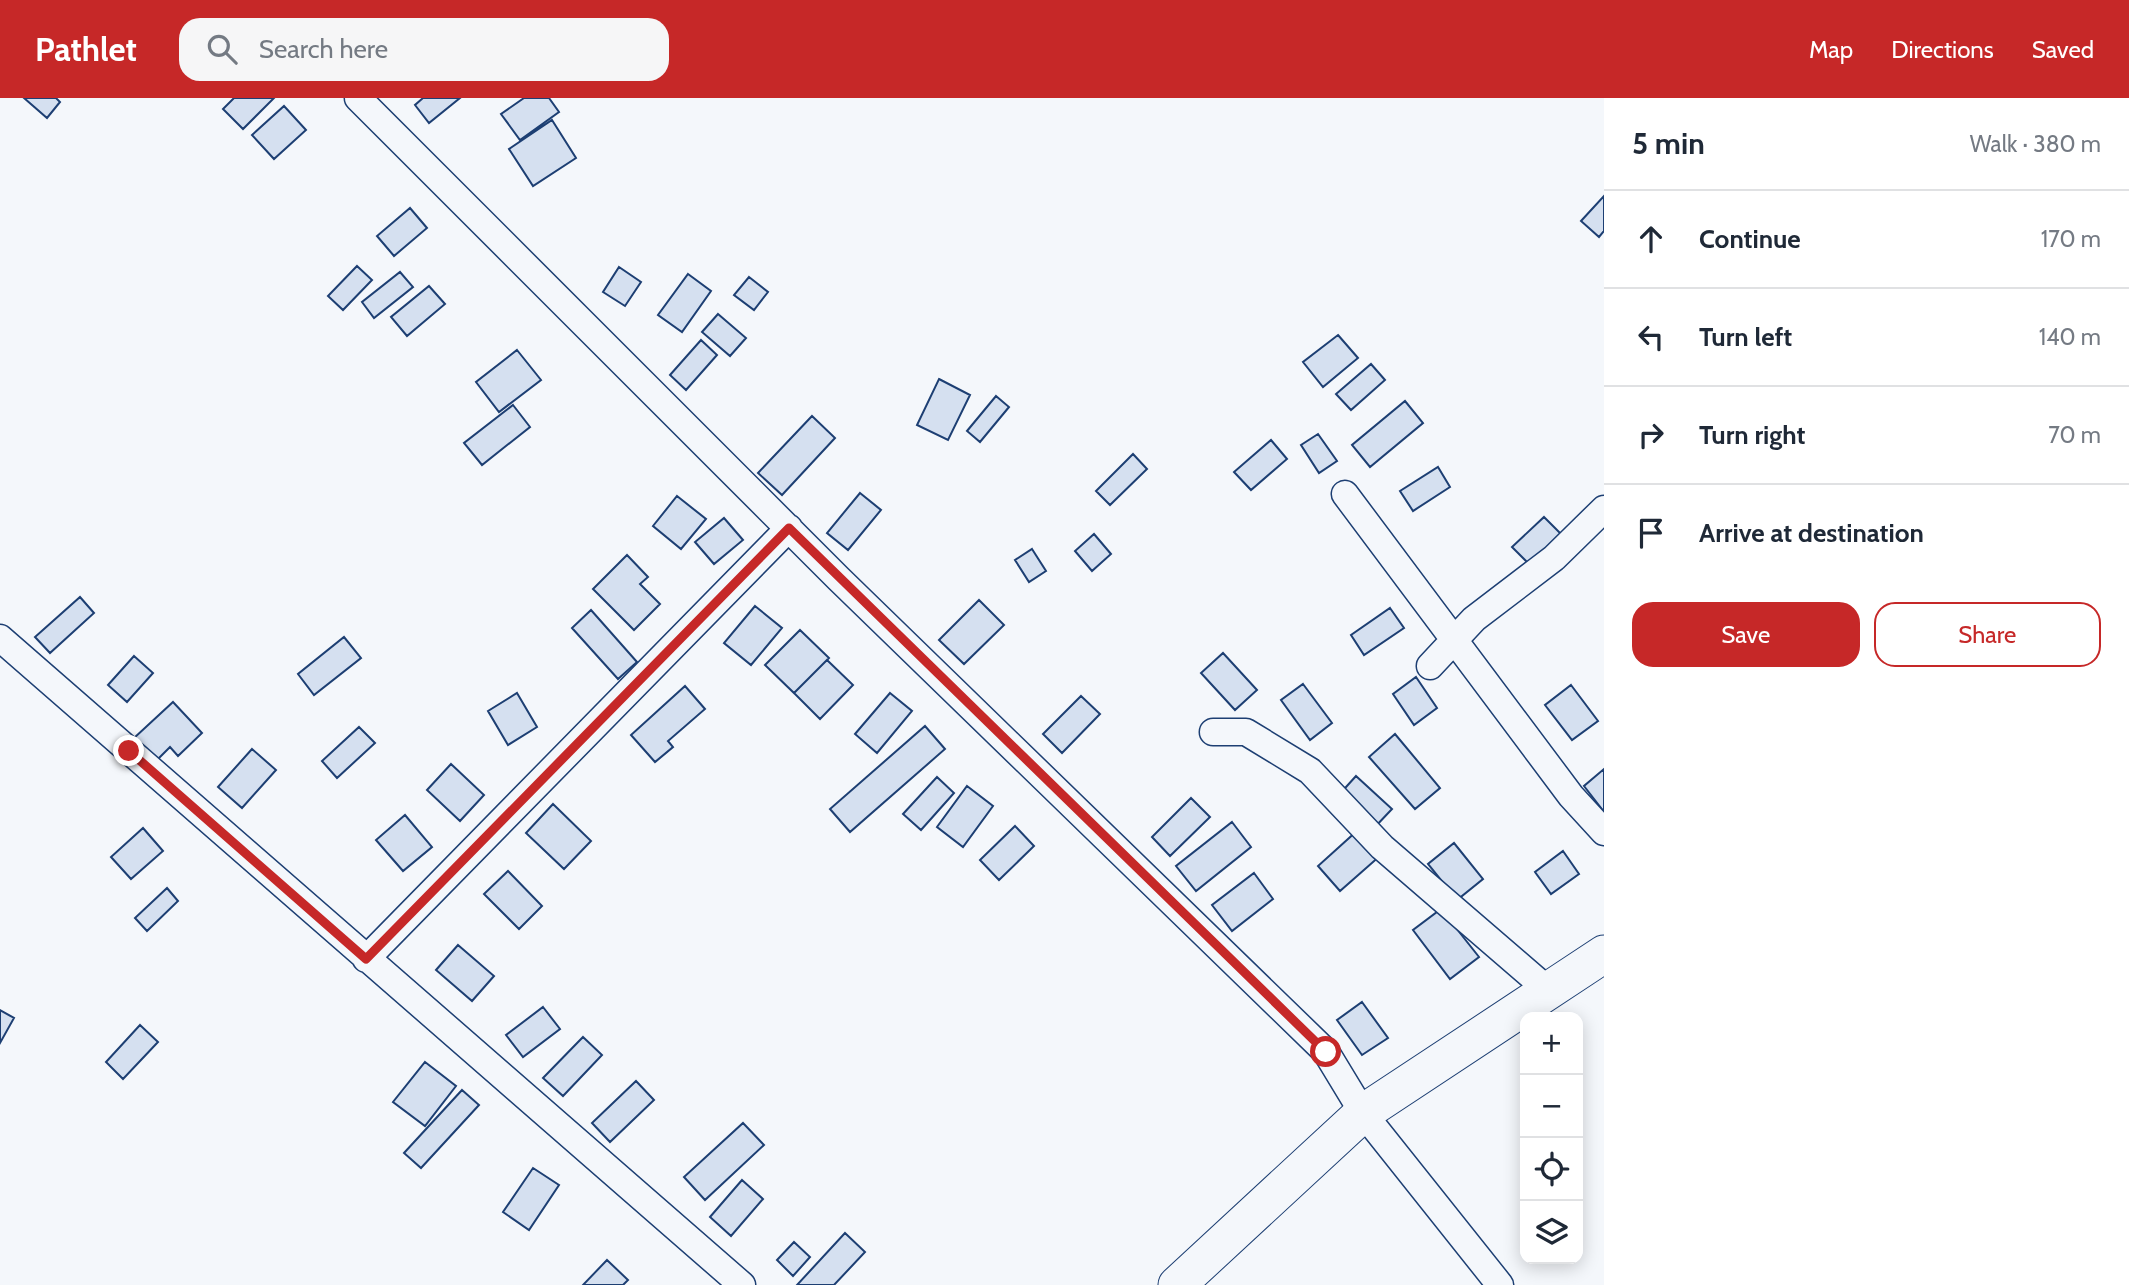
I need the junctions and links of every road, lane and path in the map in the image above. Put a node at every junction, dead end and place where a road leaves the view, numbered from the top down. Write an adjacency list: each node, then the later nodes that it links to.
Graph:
1 (358, 98): 4 (street)
2 (1345, 494): 6 (street)
3 (1604, 509): 6 (street)
4 (789, 528): 11 (street); 13 (street)
5 (0, 638): 11 (street)
6 (1454, 640): 7 (street); 9 (street)
7 (1430, 666)
8 (1213, 732): 12 (street)
9 (1604, 832)
10 (1604, 954): 12 (street)
11 (366, 959): 14 (street)
12 (1549, 990): 13 (street)
13 (1363, 1113): 15 (street); 16 (street)
14 (742, 1285)
15 (1177, 1285)
16 (1500, 1285)

